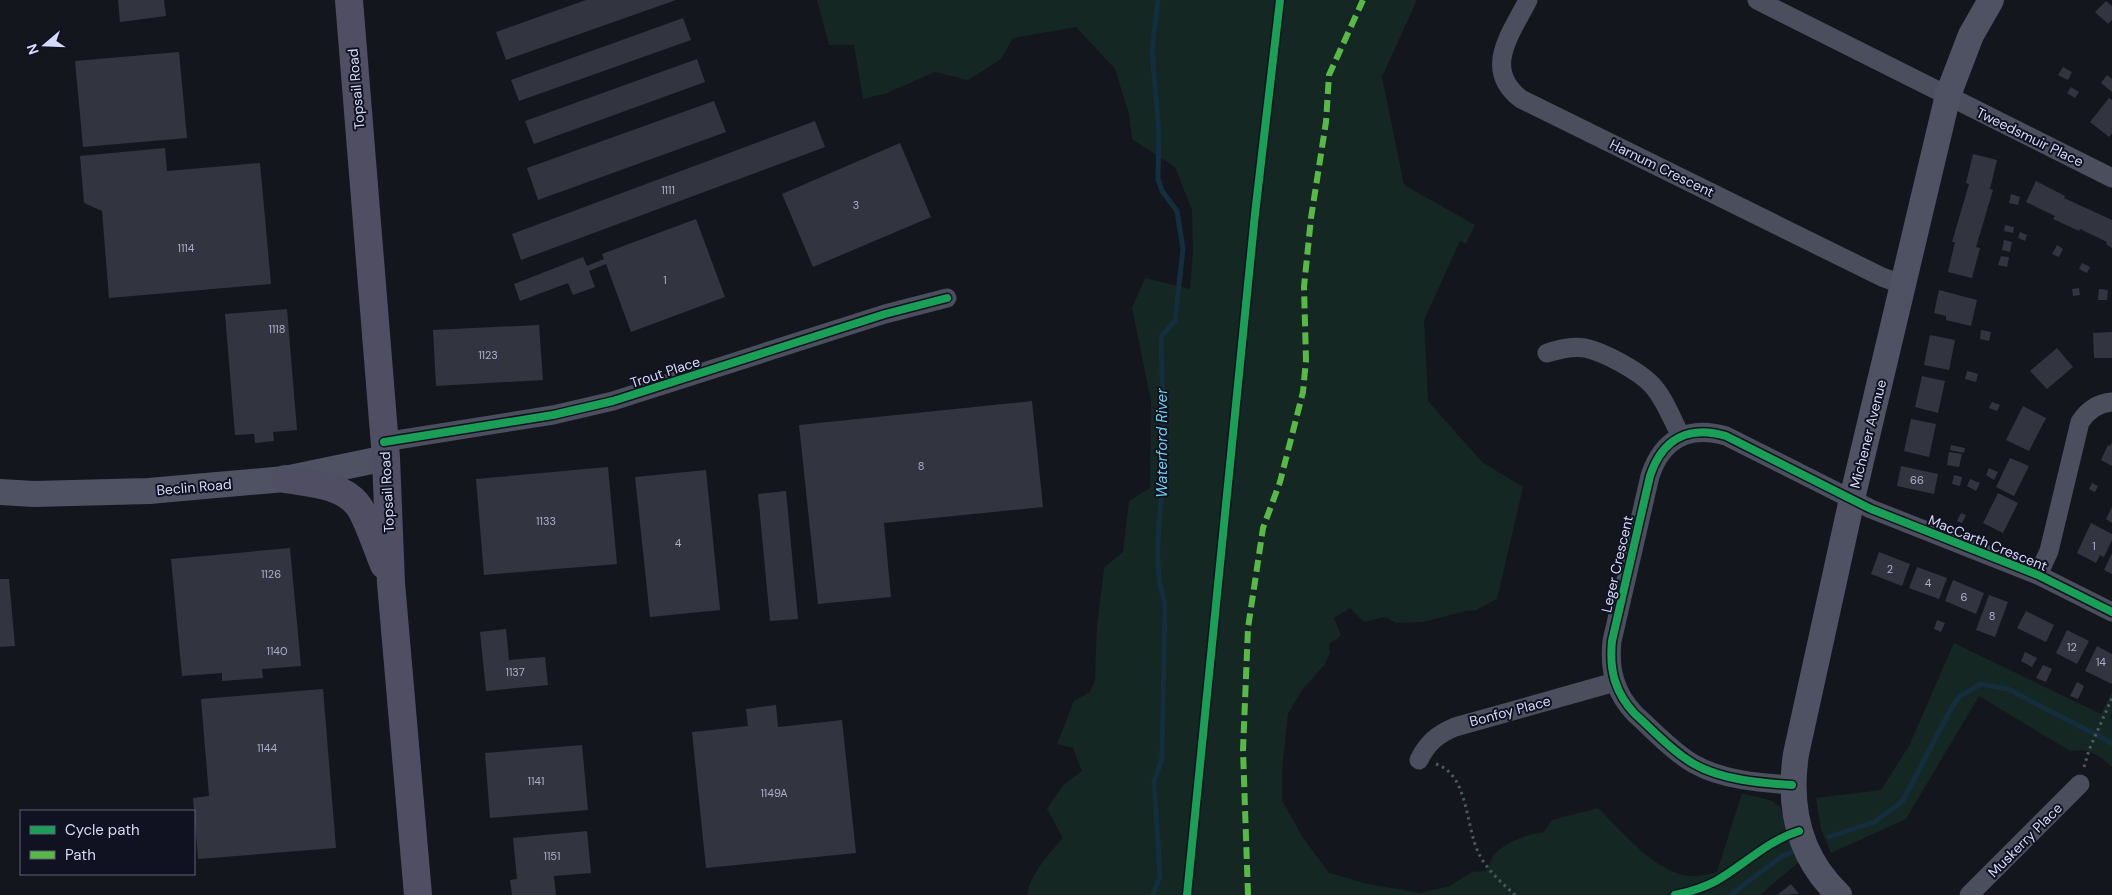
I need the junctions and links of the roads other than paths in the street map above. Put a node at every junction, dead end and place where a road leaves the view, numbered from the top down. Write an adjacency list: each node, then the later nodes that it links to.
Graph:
1 (349, 0): 12 (main road, Topsail Road)
2 (1528, 0): 7 (street, Harnum Crescent)
3 (1757, 0): 5 (street)
4 (1990, 0): 5 (street, Michener Avenue)
5 (1948, 95): 6 (street, Tweedsmuir Place); 7 (street, Michener Avenue)
6 (2112, 178)
7 (1904, 285): 15 (street, Michener Avenue)
8 (947, 298): 12 (street, Trout Place)
9 (1547, 353): 11 (street)
10 (2112, 402): 16 (street, MacCarth Crescent)
11 (1681, 436): 15 (street, Leger Crescent); 19 (street, Leger Crescent)
12 (385, 450): 13 (street, Beclin Road); 17 (main road, Topsail Road)
13 (284, 479): 14 (street, Beclin Road); 17 (main road)
14 (0, 492)
15 (1852, 499): 16 (street, MacCarth Crescent); 22 (street, Michener Avenue)
16 (2038, 575): 18 (street, MacCarth Crescent)
17 (391, 582): 23 (main road, Topsail Road)
18 (2112, 612)
19 (1615, 682): 20 (street, Bonfoy Place); 22 (street, Leger Crescent)
20 (1419, 760)
21 (2080, 784): 25 (street, Muskerry Place)
22 (1792, 785): 24 (street, Michener Avenue)
23 (418, 895)
24 (1839, 895)
25 (1969, 895)

